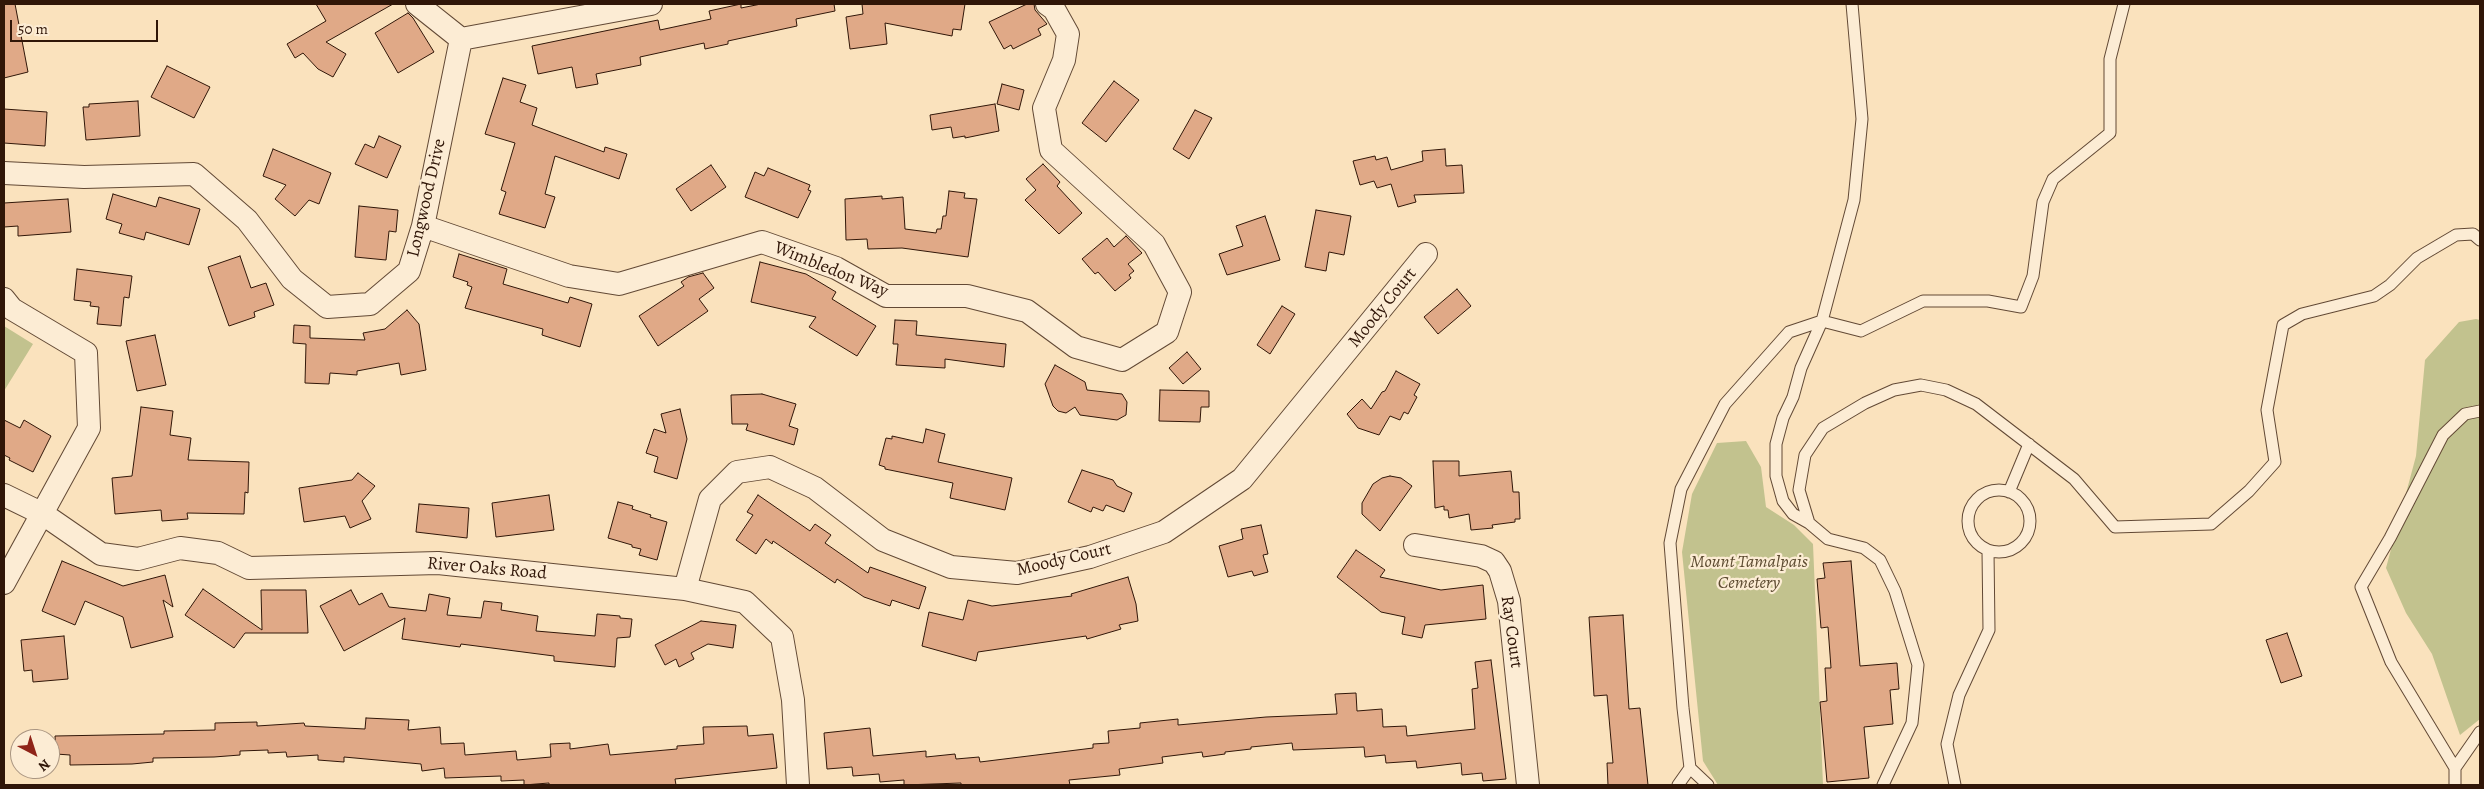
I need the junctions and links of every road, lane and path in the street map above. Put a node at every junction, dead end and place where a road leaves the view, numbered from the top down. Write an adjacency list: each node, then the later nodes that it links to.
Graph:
1 (417, 4): 6 (street)
2 (652, 4): 6 (street)
3 (1852, 4): 12 (lane)
4 (2124, 4): 12 (lane)
5 (1052, 5): 8 (street, Wimbledon Way)
6 (461, 39): 8 (street, Longwood Drive)
7 (4, 173): 8 (street, Longwood Drive)
8 (423, 226)
9 (2477, 237): 14 (lane)
10 (1426, 254): 22 (street, Moody Court)
11 (4, 299): 17 (street)
12 (1822, 321): 18 (lane); 24 (lane)
13 (2480, 411): 25 (lane)
14 (2029, 444): 15 (lane); 18 (lane)
15 (2010, 492): 20 (lane); 20 (lane)
16 (4, 495): 17 (street, River Oaks Road)
17 (43, 514): 21 (street); 22 (street, River Oaks Road)
18 (1809, 523): 30 (lane)
19 (1415, 545): 27 (street, Ray Court)
20 (1988, 551): 31 (lane)
21 (4, 583)
22 (685, 589): 26 (street, River Oaks Road)
23 (2480, 732): 25 (lane)
24 (1690, 768): 28 (lane); 29 (lane)
25 (2456, 768): 32 (lane)
26 (798, 785)
27 (1528, 785)
28 (1678, 785)
29 (1708, 785)
30 (1883, 785)
31 (1955, 785)
32 (2455, 785)

